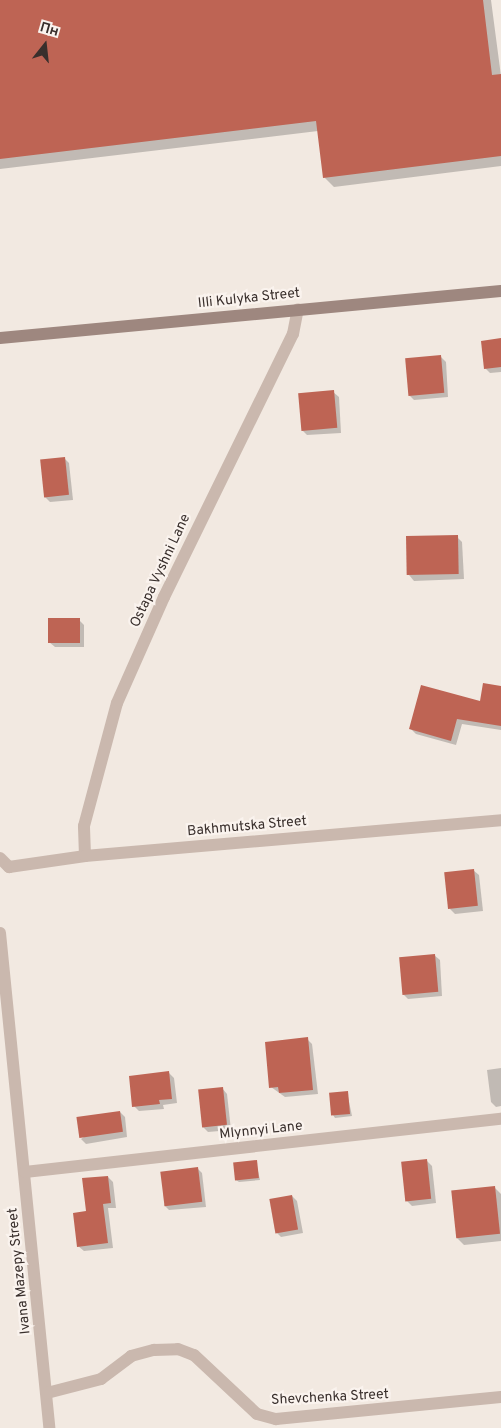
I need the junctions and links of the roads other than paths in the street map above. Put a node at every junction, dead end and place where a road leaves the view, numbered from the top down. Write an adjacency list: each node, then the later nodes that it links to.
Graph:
1 (501, 291): 2 (street, Illi Kulyka Street)
2 (298, 309): 3 (street, Illi Kulyka Street); 5 (street, Ostapa Vyshni Lane)
3 (0, 338)
4 (501, 820): 5 (street, Bakhmutska Street)
5 (85, 856): 6 (street, Bakhmutska Street)
6 (0, 858)
7 (0, 933): 9 (street, Ivana Mazepy Street)
8 (501, 1119): 9 (street, Mlynnyi Lane)
9 (25, 1172): 10 (street, Ivana Mazepy Street)
10 (47, 1393): 11 (street, Shevchenka Street); 12 (street, Ivana Mazepy Street)
11 (501, 1398)
12 (49, 1428)

